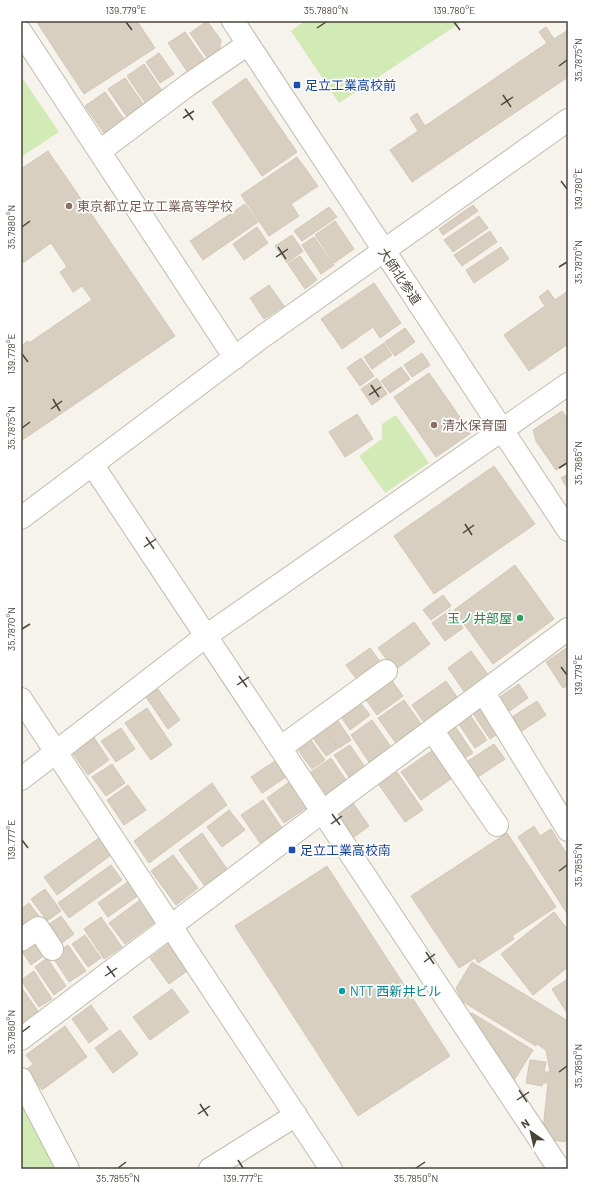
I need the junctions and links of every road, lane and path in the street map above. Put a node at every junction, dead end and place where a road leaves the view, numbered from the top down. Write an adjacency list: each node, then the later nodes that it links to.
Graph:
1 (233, 21): 3 (street, 大師北参道)
2 (21, 32): 5 (street)
3 (248, 44): 5 (street); 6 (street, 大師北参道)
4 (568, 120): 6 (street)
5 (100, 151): 7 (street)
6 (383, 251): 7 (street); 9 (street, 大師北参道)
7 (235, 358): 10 (street)
8 (568, 384): 9 (street)
9 (503, 430): 12 (street, 大師北参道); 14 (street)
10 (92, 464): 11 (street); 14 (street)
11 (21, 518)
12 (568, 530)
13 (568, 630): 16 (street)
14 (206, 636): 19 (street); 20 (street)
15 (386, 671): 19 (street)
16 (484, 693): 18 (street); 24 (street)
17 (21, 699): 20 (street)
18 (432, 730): 22 (street); 23 (street)
19 (280, 748): 22 (street)
20 (55, 752): 21 (street); 25 (street)
21 (21, 779)
22 (322, 812): 25 (street); 31 (street)
23 (497, 825)
24 (568, 830)
25 (170, 927): 28 (street); 30 (street)
26 (21, 940): 27 (street)
27 (52, 949)
28 (21, 1039)
29 (21, 1079): 32 (street)
30 (296, 1115): 33 (street); 34 (street)
31 (560, 1166)
32 (68, 1169)
33 (210, 1169)
34 (331, 1169)

